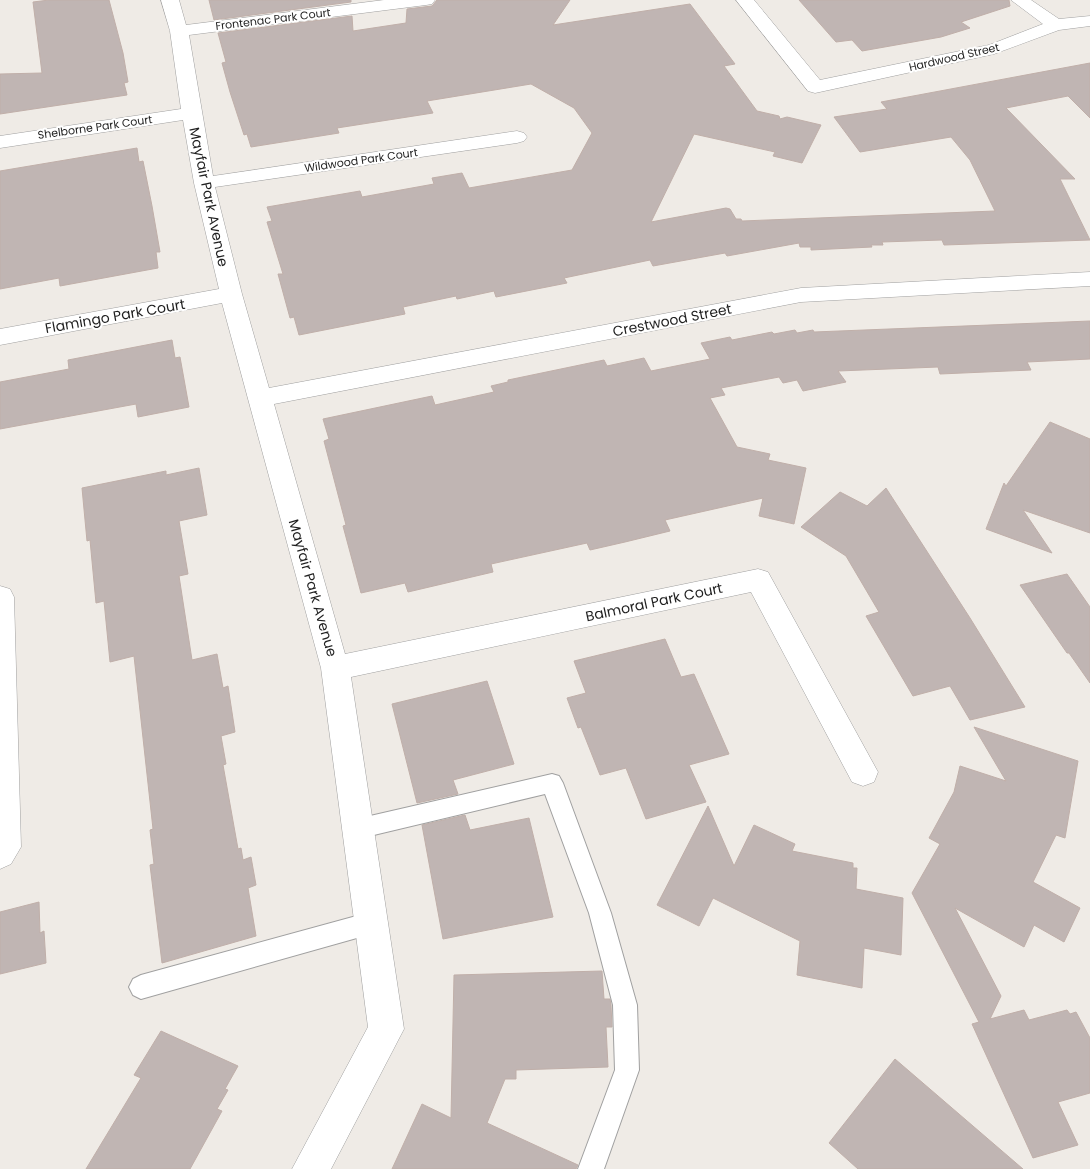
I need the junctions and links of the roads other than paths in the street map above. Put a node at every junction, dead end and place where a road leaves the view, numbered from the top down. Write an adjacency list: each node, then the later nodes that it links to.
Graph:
1 (170, 0): 7 (street, Mayfair Park Avenue)
2 (426, 0): 7 (street, Frontenac Park Court)
3 (745, 0): 6 (street, Hardwood Street)
4 (1020, 0): 6 (street)
5 (1090, 21): 6 (street, Hardwood Street)
6 (1056, 25)
7 (179, 31): 8 (street, Mayfair Park Avenue)
8 (191, 113): 10 (street, Shelborne Park Court); 11 (street, Mayfair Park Avenue)
9 (517, 137): 11 (street, Wildwood Park Court)
10 (0, 142)
11 (204, 182): 13 (street, Mayfair Park Avenue)
12 (1090, 279): 15 (street, Crestwood Street)
13 (230, 294): 14 (street, Flamingo Park Court); 15 (street, Mayfair Park Avenue)
14 (0, 337)
15 (259, 398): 17 (street, Mayfair Park Avenue)
16 (0, 597): 20 (street)
17 (335, 668): 18 (street, Balmoral Park Court); 19 (street, Mayfair Park Avenue)
18 (863, 772)
19 (357, 829): 21 (street, Mayfair Park Avenue); 24 (lane)
20 (0, 854)
21 (371, 923): 22 (lane); 23 (street, Mayfair Park Avenue)
22 (141, 987)
23 (312, 1169)
24 (591, 1169)

